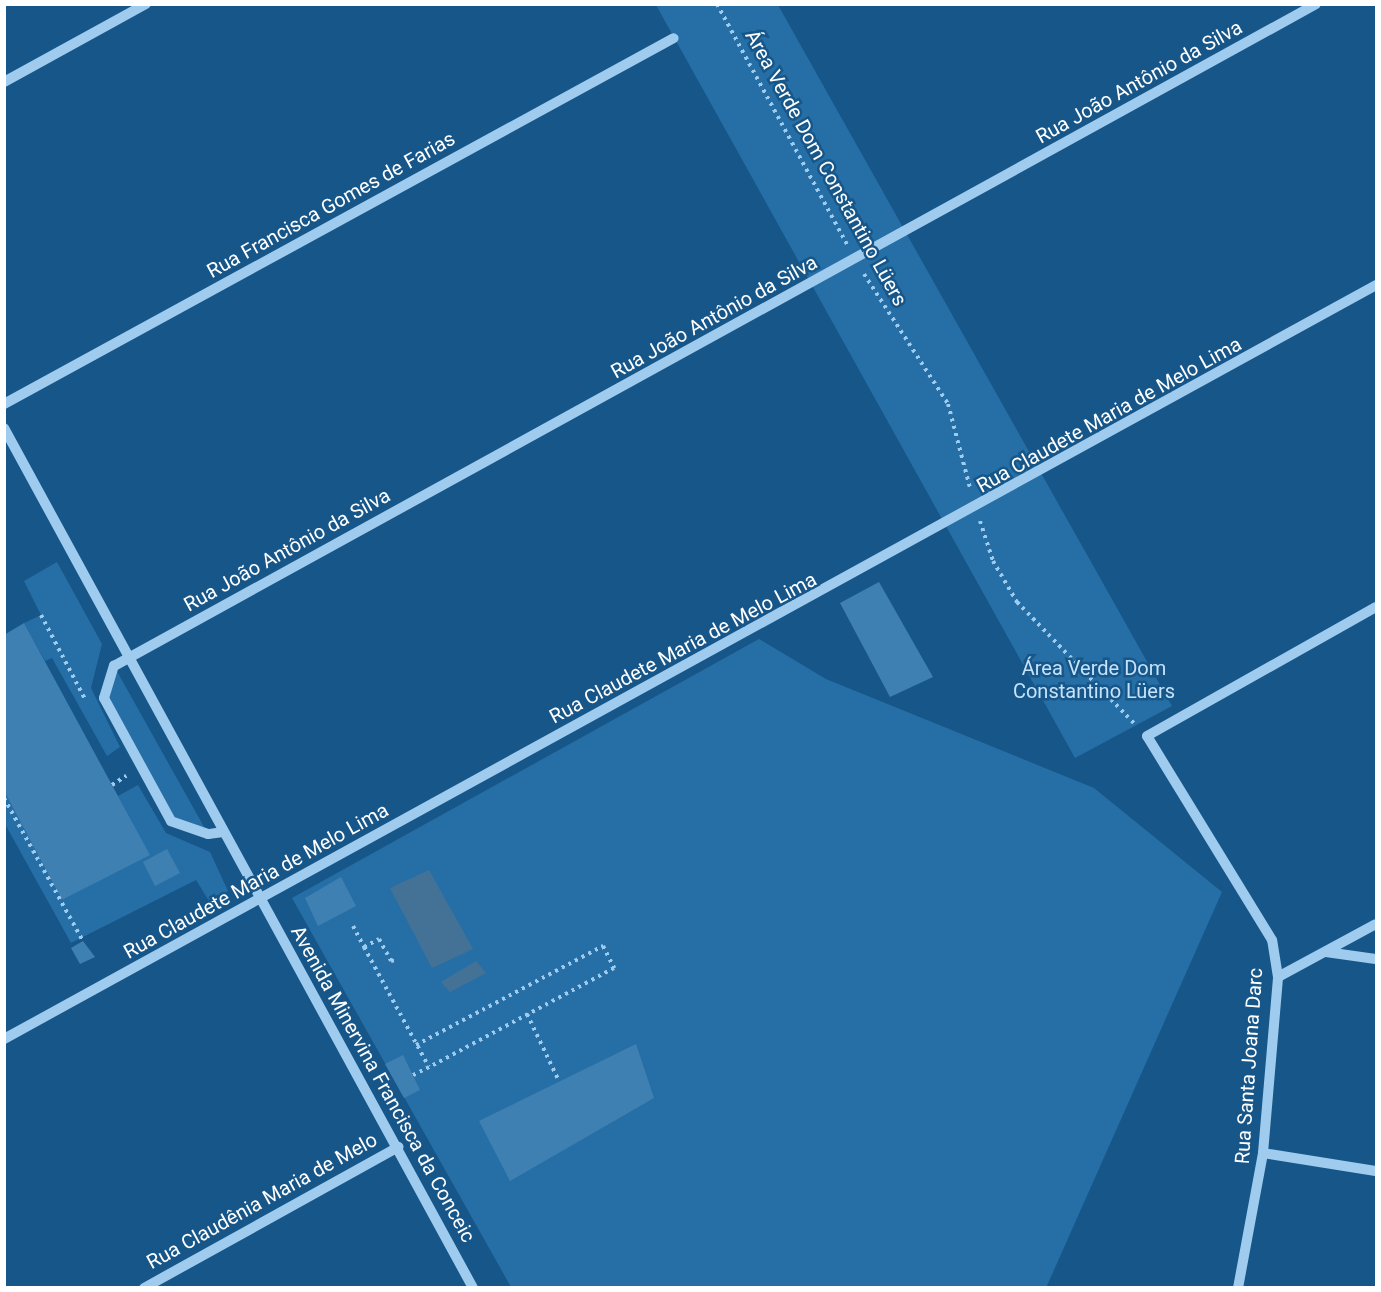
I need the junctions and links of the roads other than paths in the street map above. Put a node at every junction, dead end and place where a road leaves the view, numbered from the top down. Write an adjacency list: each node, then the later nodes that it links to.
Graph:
1 (147, 4): 4 (street)
2 (1316, 4): 9 (street, Rua João Antônio da Silva)
3 (674, 38): 6 (street, Rua Francisca Gomes de Farias)
4 (4, 82)
5 (1377, 285): 11 (street, Rua Claudete Maria de Melo Lima)
6 (4, 404)
7 (4, 428): 9 (street, Avenida Minervina Francisca da Conceic)
8 (1377, 607): 15 (street, Rua Santa Joana Darc)
9 (127, 657): 10 (street, Avenida Minervina Francisca da Conceic); 10 (street)
10 (223, 832): 11 (street, Avenida Minervina Francisca da Conceic)
11 (260, 898): 16 (street, Rua Claudete Maria de Melo Lima); 17 (street, Avenida Minervina Francisca da Conceic)
12 (1377, 924): 13 (street)
13 (1326, 952): 14 (street); 15 (street)
14 (1377, 959)
15 (1278, 977): 18 (street, Rua Santa Joana Darc)
16 (6, 1036)
17 (398, 1147): 20 (street, Rua Claudênia Maria de Melo); 21 (street, Avenida Minervina Francisca da Conceic)
18 (1263, 1153): 19 (street); 22 (street, Rua Santa Joana Darc)
19 (1377, 1171)
20 (144, 1287)
21 (473, 1287)
22 (1238, 1287)

